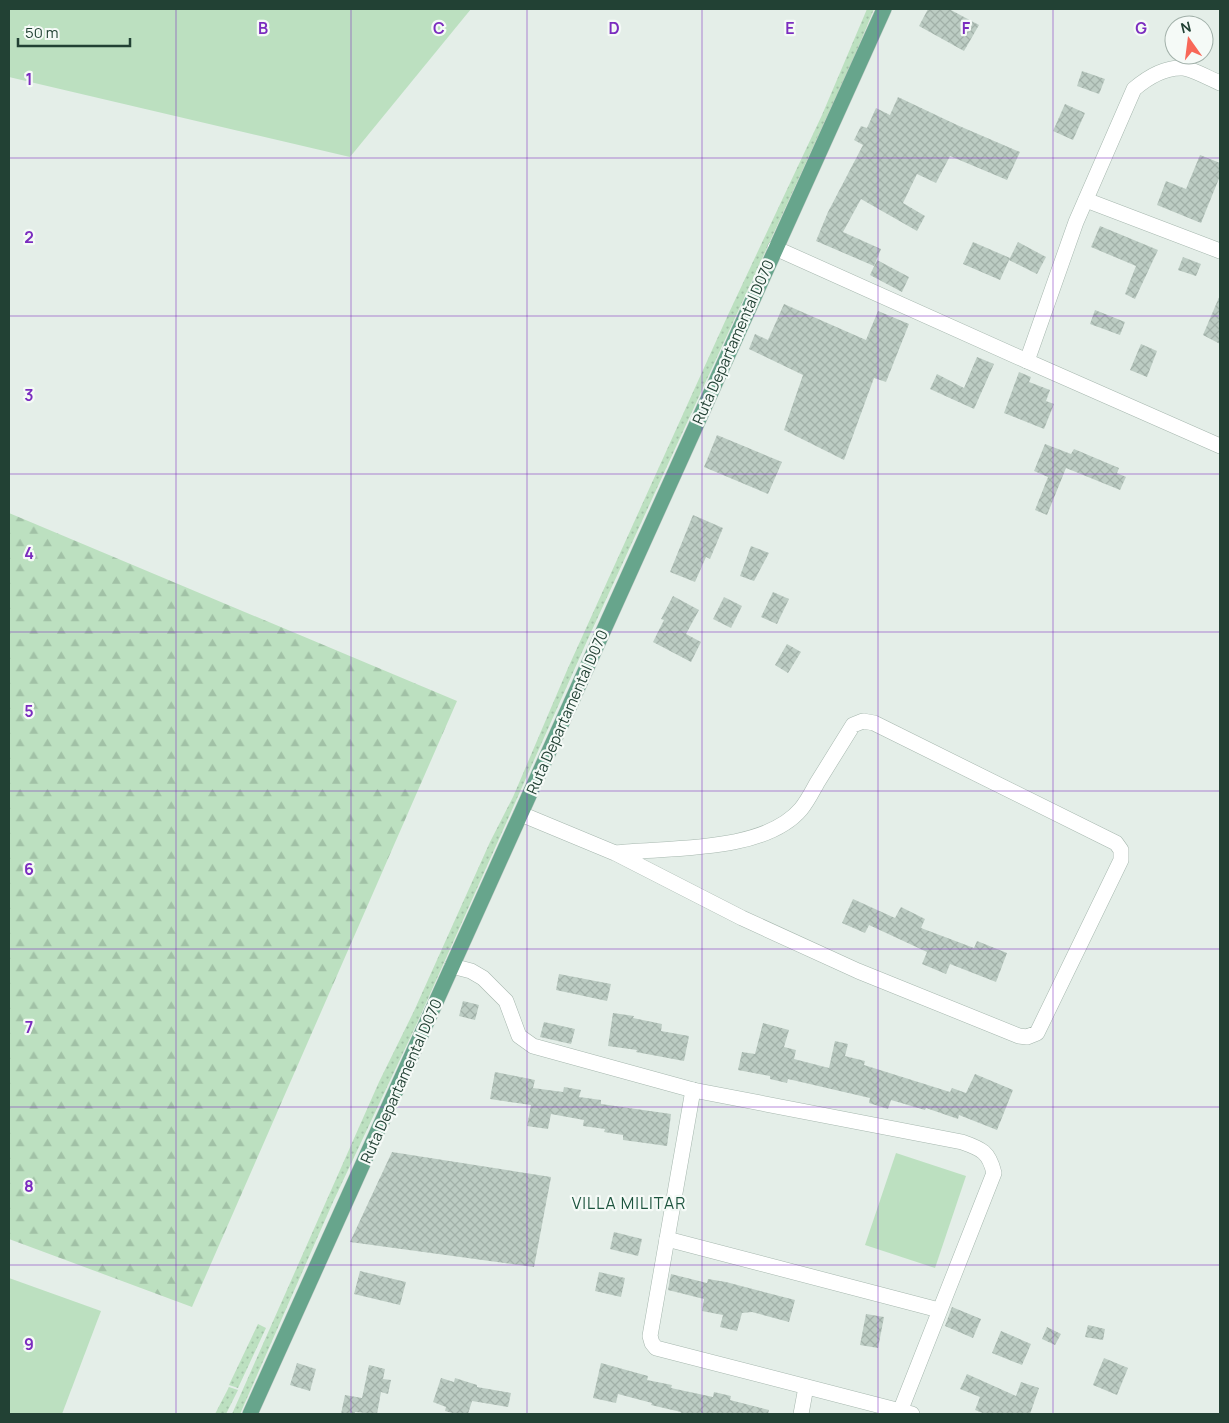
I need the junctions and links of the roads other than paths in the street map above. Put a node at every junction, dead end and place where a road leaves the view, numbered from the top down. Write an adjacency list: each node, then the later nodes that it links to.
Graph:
1 (884, 9): 4 (main road, Ruta Departamental D070)
2 (1220, 84): 3 (street)
3 (1086, 200): 5 (street); 6 (street)
4 (776, 248): 6 (street); 8 (main road, Ruta Departamental D070)
5 (1220, 251)
6 (1026, 362): 7 (street)
7 (1220, 446)
8 (521, 814): 9 (street); 10 (main road, Ruta Departamental D070)
9 (615, 853): 9 (street)
10 (452, 966): 11 (street); 16 (main road, Ruta Departamental D070)
11 (693, 1090): 12 (street); 13 (street)
12 (667, 1239): 13 (street); 14 (street)
13 (939, 1310): 15 (street)
14 (806, 1388): 15 (street); 17 (street)
15 (904, 1413)
16 (250, 1414)
17 (801, 1414)

